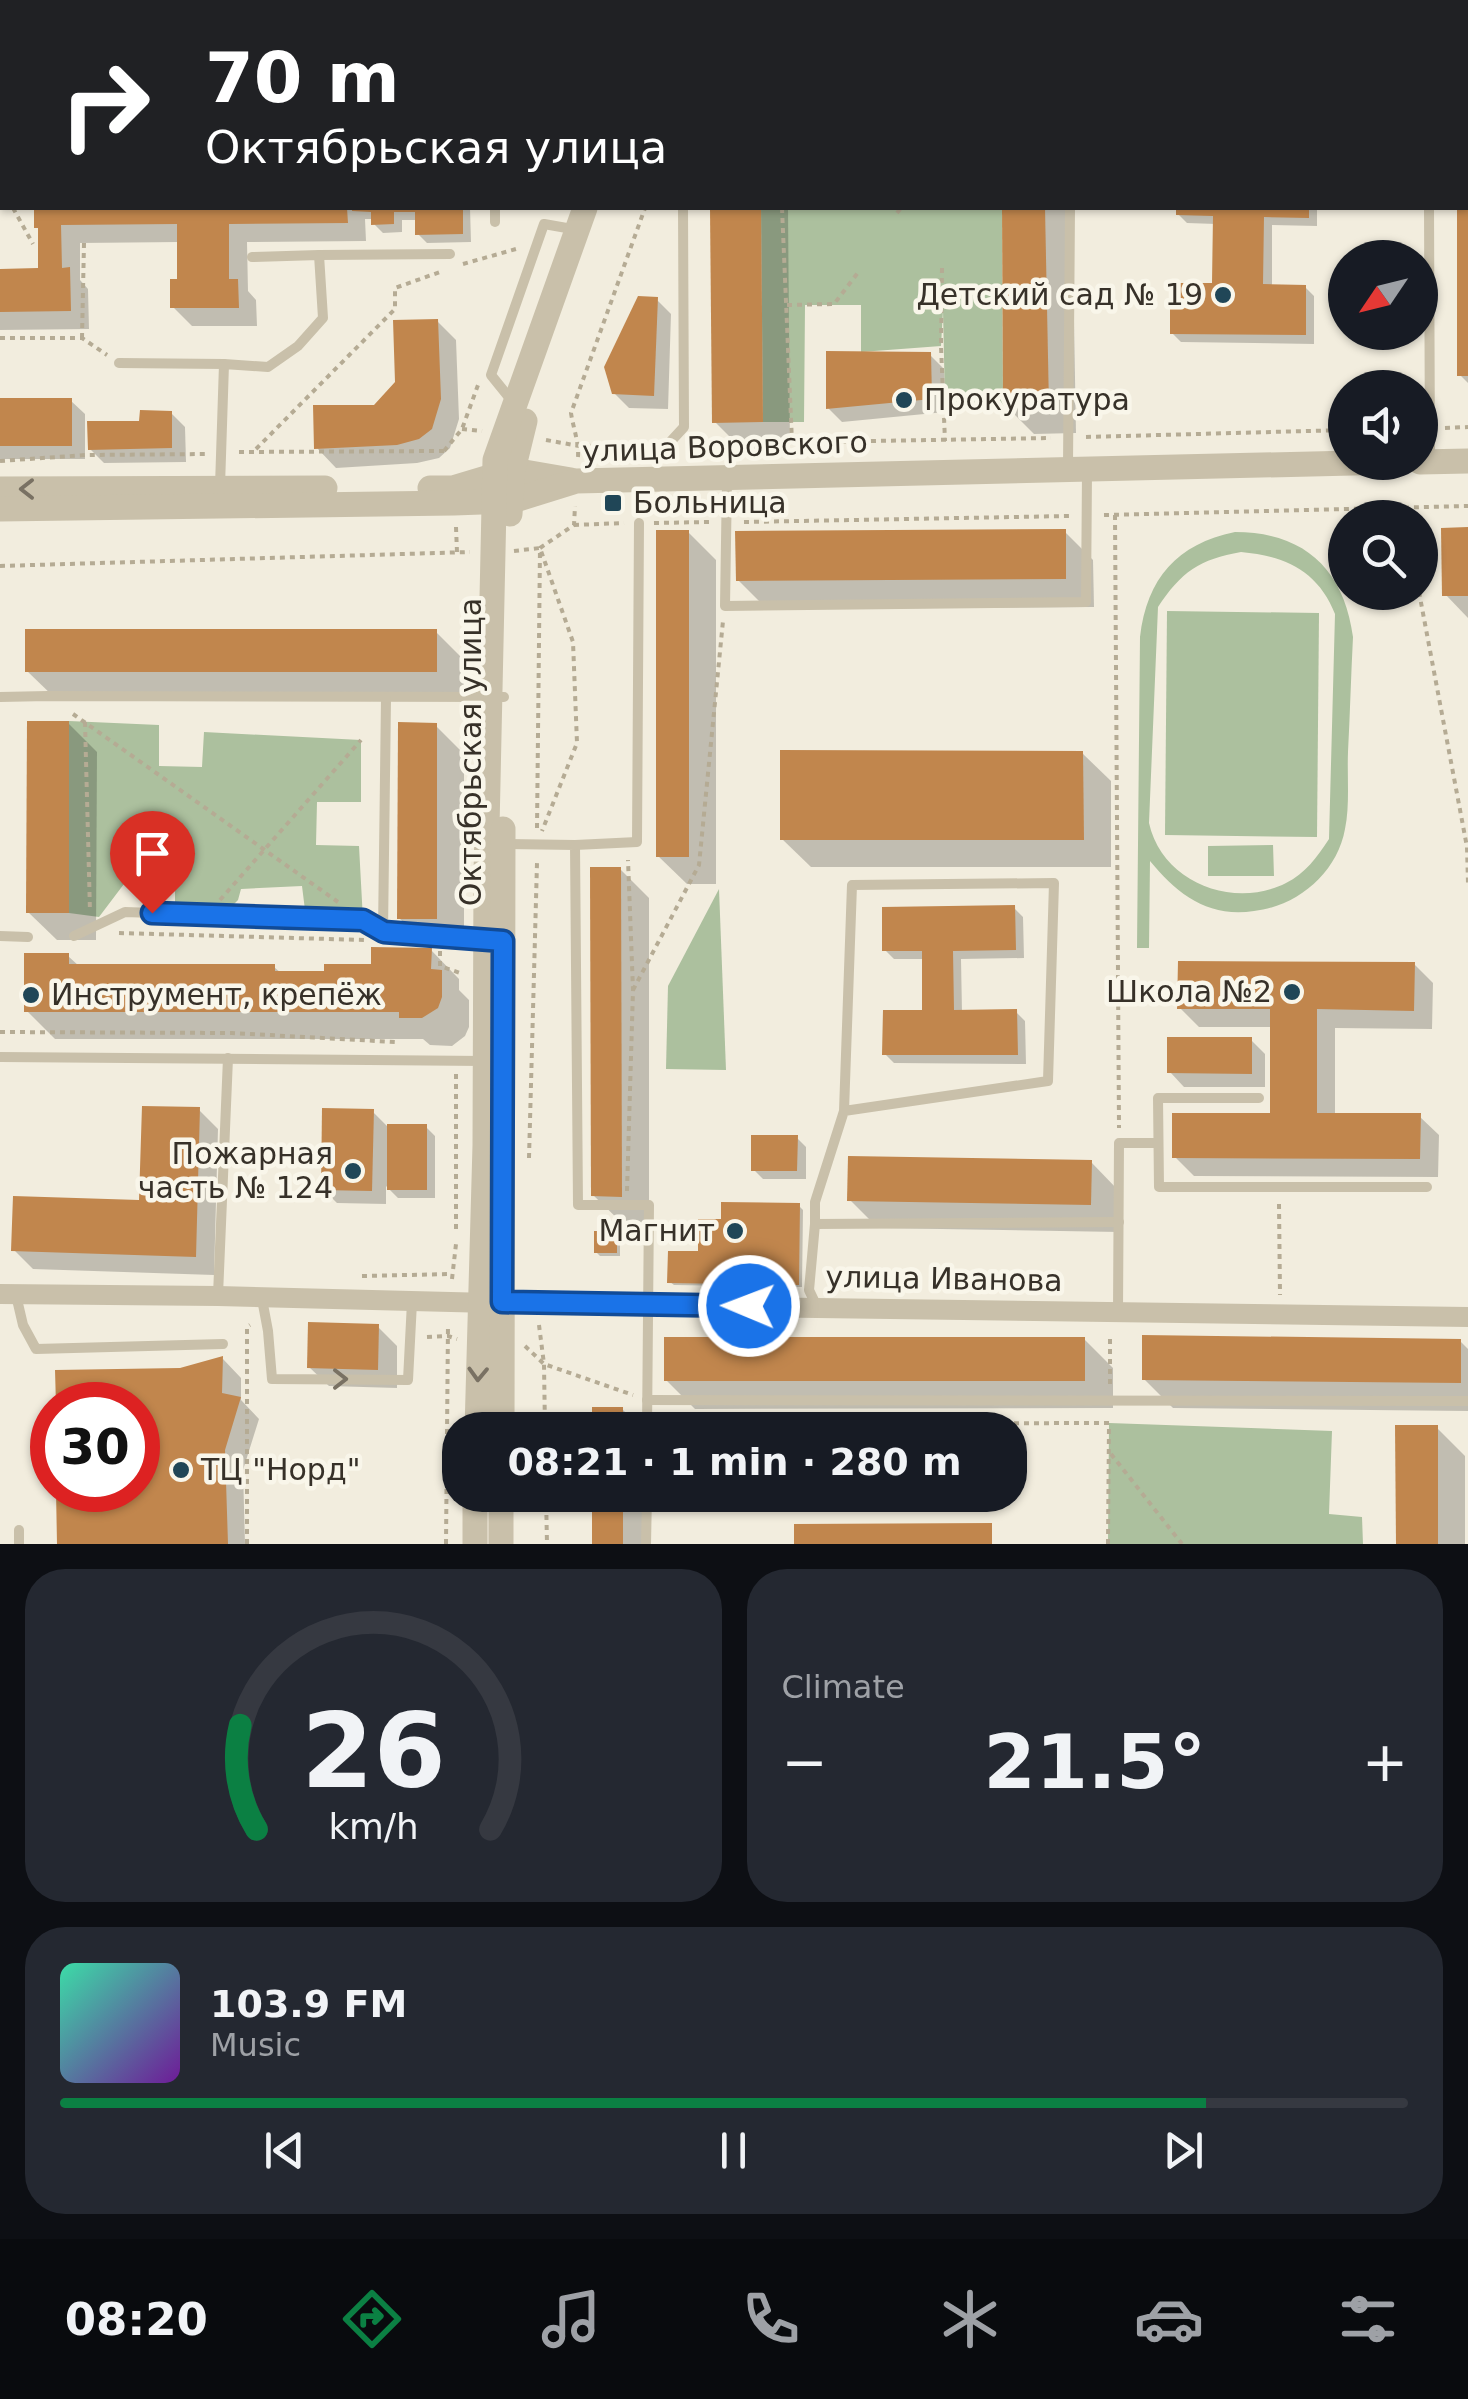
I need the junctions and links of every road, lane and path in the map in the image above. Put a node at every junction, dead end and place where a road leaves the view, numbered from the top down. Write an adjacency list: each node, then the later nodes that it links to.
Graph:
1 (14, 210): 11 (path)
2 (494, 210): 9 (lane)
3 (644, 210): 29 (path)
4 (683, 210): 30 (lane)
5 (782, 210): 18 (path)
6 (1070, 210): 26 (lane)
7 (1430, 210): 23 (lane)
8 (587, 219): 12 (lane); 24 (street, Октябрьская улица)
9 (495, 222)
10 (84, 243): 20 (path)
11 (32, 244)
12 (536, 246): 24 (lane); 31 (path)
13 (450, 254): 14 (lane)
14 (319, 255): 15 (lane); 22 (lane)
15 (252, 256)
16 (942, 268): 27 (path)
17 (860, 270): 18 (path)
18 (786, 305): 28 (path)
19 (0, 338): 20 (path)
20 (82, 338): 21 (path)
21 (120, 364): 22 (lane)
22 (224, 364): 41 (lane)
23 (1427, 370)
24 (517, 423): 29 (path); 32 (path); 39 (street, Октябрьская улица)
25 (1328, 430): 26 (path)
26 (1068, 437): 27 (path); 36 (lane)
27 (946, 441): 28 (path)
28 (792, 442): 30 (path)
29 (579, 446): 30 (path); 38 (path)
30 (664, 448)
31 (255, 450)
32 (444, 451)
33 (1468, 461): 34 (street)
34 (1438, 462)
35 (1328, 464): 36 (street, улица Воровского)
36 (1077, 470): 37 (street, улица Воровского); 47 (lane)
37 (727, 478): 38 (street, улица Воровского); 48 (lane)
38 (576, 482): 39 (street, улица Воровского); 50 (path)
39 (503, 487): 41 (street, улица Воровского); 52 (street, Октябрьская улица)
40 (0, 489): 41 (street, one-way to 40)
41 (219, 497): 44 (street, улица Воровского)
42 (1438, 506): 43 (path)
43 (1468, 506)
44 (0, 509)
45 (1328, 509): 46 (path)
46 (1115, 515): 47 (path); 87 (path)
47 (1086, 516): 48 (path); 54 (lane)
48 (726, 522): 49 (path); 54 (lane)
49 (639, 523): 50 (path); 62 (lane)
50 (574, 524): 51 (path)
51 (540, 548): 52 (path); 64 (path); 64 (path)
52 (499, 552): 53 (path); 59 (street, Октябрьская улица)
53 (0, 566)
54 (725, 606): 79 (path)
55 (1422, 610): 67 (path)
56 (48, 696): 57 (lane); 58 (lane); 60 (path)
57 (0, 697)
58 (386, 698): 59 (lane); 71 (lane)
59 (497, 698): 63 (street, Октябрьская улица); 76 (street)
60 (85, 722): 66 (path); 70 (path)
61 (361, 740): 66 (path)
62 (628, 842): 65 (lane); 79 (path)
63 (504, 844): 64 (lane); 76 (street, Октябрьская улица)
64 (537, 844): 65 (lane); 89 (path)
65 (575, 845): 92 (lane)
66 (264, 850): 68 (path); 69 (path)
67 (1468, 883)
68 (207, 915): 69 (lane); 70 (lane)
69 (363, 920): 71 (lane)
70 (90, 928): 73 (lane); 75 (path)
71 (384, 932): 76 (lane)
72 (0, 936): 74 (lane)
73 (74, 936)
74 (28, 937)
75 (362, 940)
76 (494, 941): 84 (street, Октябрьская улица)
77 (440, 943): 78 (path)
78 (467, 976)
79 (633, 990): 92 (path)
80 (0, 1032): 81 (path)
81 (402, 1042)
82 (0, 1057): 83 (lane)
83 (228, 1058): 84 (lane); 97 (lane)
84 (494, 1062): 100 (street, Октябрьская улица)
85 (1259, 1098): 88 (lane)
86 (844, 1112): 86 (lane); 94 (lane)
87 (1118, 1143): 88 (lane); 93 (lane)
88 (1158, 1143): 90 (lane)
89 (528, 1170)
90 (1279, 1187): 91 (lane); 96 (path)
91 (1427, 1187)
92 (627, 1205): 102 (lane)
93 (1119, 1222): 94 (lane); 105 (lane)
94 (815, 1224): 103 (lane)
95 (8, 1294): 97 (street, улица Иванова); 106 (lane)
96 (1280, 1294)
97 (218, 1296): 98 (street, улица Иванова)
98 (262, 1299): 99 (street, улица Иванова); 99 (lane, one-way to 99)
99 (412, 1301): 100 (street, улица Иванова)
100 (491, 1302): 101 (street, улица Иванова); 111 (street, one-way to 111); 112 (street, Октябрьская улица)
101 (530, 1304): 102 (street, улица Иванова); 107 (path)
102 (648, 1304): 103 (street, улица Иванова); 108 (lane)
103 (816, 1307): 105 (street, улица Иванова)
104 (1468, 1317): 105 (street, улица Иванова)
105 (1114, 1320): 109 (path)
106 (224, 1344)
107 (544, 1364): 108 (path); 113 (path)
108 (647, 1400): 109 (lane); 114 (lane)
109 (1110, 1400): 110 (lane); 115 (path)
110 (1468, 1402)
111 (479, 1412)
112 (500, 1412)
113 (545, 1412)
114 (647, 1412)
115 (1110, 1422): 116 (path); 117 (path)
116 (1027, 1423)
117 (1109, 1452): 128 (path); 129 (path)
118 (475, 1512): 124 (street)
119 (502, 1512): 125 (street)
120 (546, 1512): 126 (path)
121 (647, 1512): 127 (lane)
122 (19, 1530): 123 (lane)
123 (19, 1544)
124 (475, 1544)
125 (501, 1544)
126 (547, 1544)
127 (646, 1544)
128 (1108, 1544)
129 (1182, 1544)

